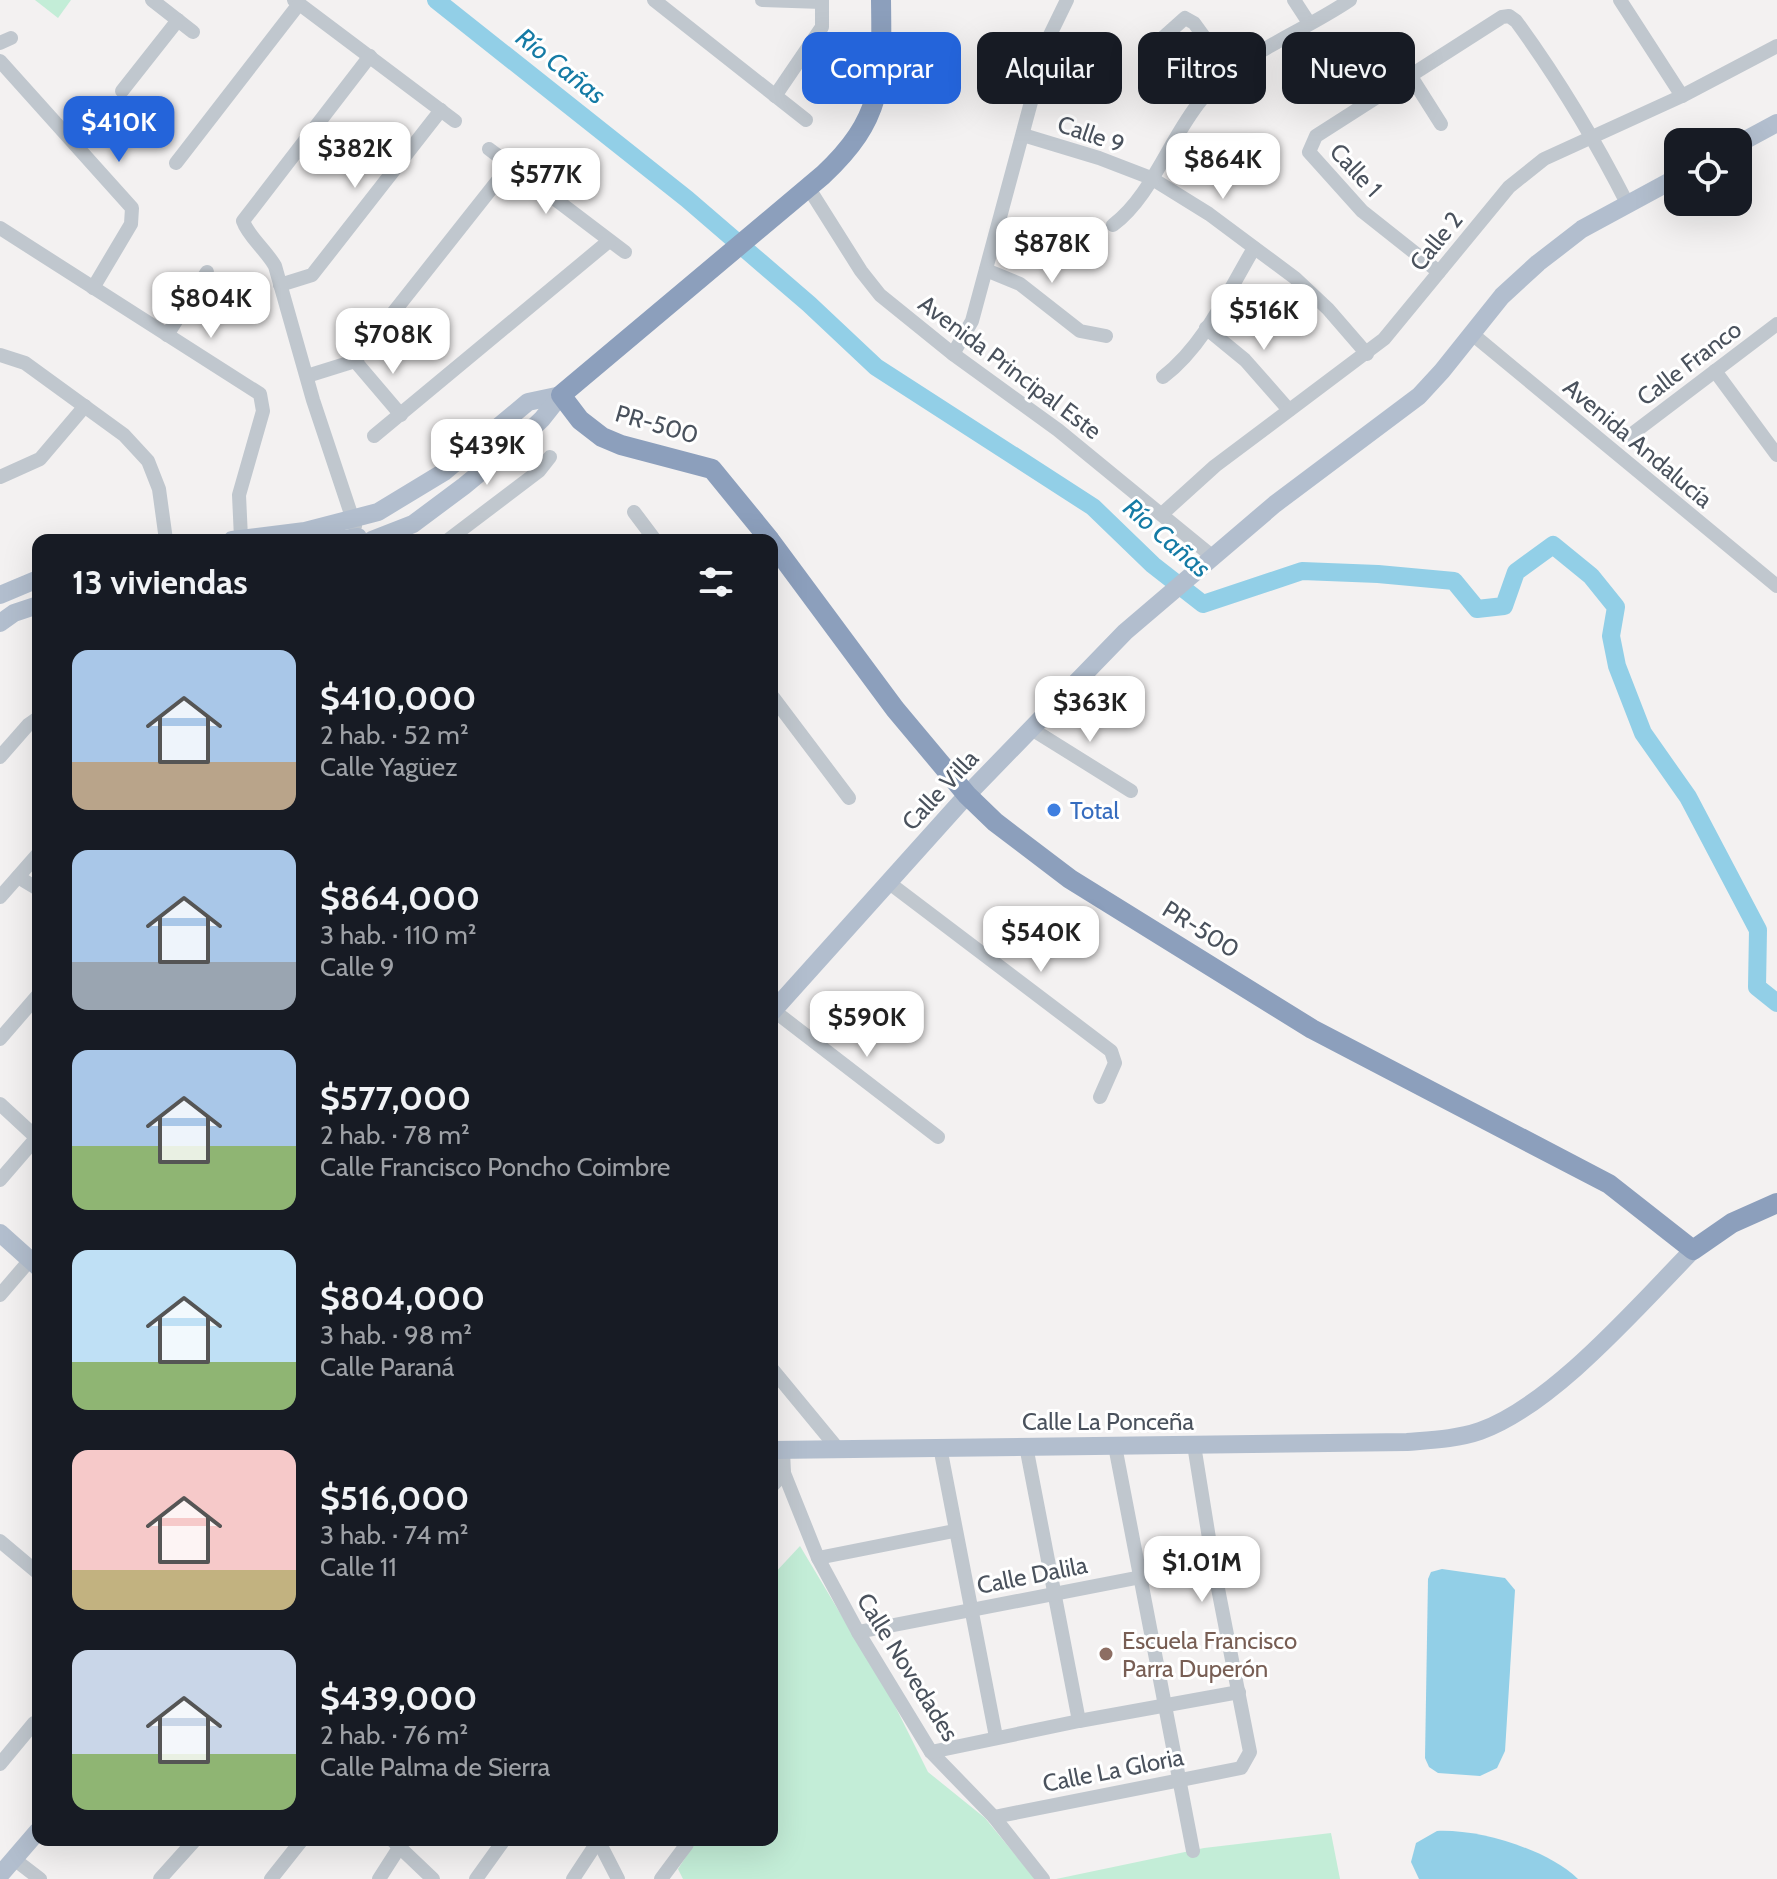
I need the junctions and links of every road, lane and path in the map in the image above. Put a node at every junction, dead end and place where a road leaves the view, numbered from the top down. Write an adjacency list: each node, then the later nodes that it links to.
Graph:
1 (152, 0): 11 (street)
2 (654, 0): 23 (street)
3 (762, 0): 9 (street)
4 (881, 0): 40 (highway)
5 (1067, 0): 32 (street)
6 (1294, 0): 12 (street)
7 (1350, 0): 12 (street)
8 (1620, 0): 24 (street)
9 (822, 1): 23 (street)
10 (296, 2): 18 (street); 36 (street)
11 (178, 20): 13 (street); 22 (street)
12 (1309, 23): 17 (street)
13 (193, 32)
14 (1169, 32): 15 (street)
15 (1201, 32)
16 (1777, 46): 24 (street, Calle 2)
17 (1266, 49)
18 (370, 56): 27 (street); 50 (street)
19 (0, 61): 51 (street)
20 (1415, 72): 33 (street, Calle 1)
21 (1415, 83): 31 (street)
22 (122, 91)
23 (775, 96): 28 (street)
24 (1682, 96): 33 (street, Calle 2)
25 (1198, 104): 38 (street)
26 (1365, 104): 48 (street, Calle 1)
27 (441, 110): 29 (street); 50 (street)
28 (806, 120)
29 (455, 121)
30 (1777, 123): 34 (main road)
31 (1441, 124)
32 (1023, 135): 38 (street, Calle 9); 47 (street)
33 (1593, 135): 41 (street, Calle 1); 48 (street, Calle 2)
34 (1752, 136)
35 (489, 149): 37 (street)
36 (176, 163)
37 (510, 165): 44 (street); 60 (street)
38 (1151, 178): 42 (street); 45 (street, Calle 9)
39 (1664, 185): 41 (main road, Calle Villa)
40 (808, 187): 57 (street, Avenida Principal Este); 64 (highway)
41 (1628, 205): 54 (main road, Calle Villa)
42 (1113, 225)
43 (0, 228): 51 (street)
44 (609, 241): 46 (street); 67 (street)
45 (1254, 248): 53 (street); 58 (street, Calle 9)
46 (625, 252)
47 (986, 270): 56 (street); 57 (street)
48 (1439, 272): 58 (street, Calle 2)
49 (206, 282): 55 (street)
50 (280, 285): 62 (street)
51 (93, 288): 55 (street)
52 (1777, 324): 61 (street, Calle Franco)
53 (1206, 328): 63 (street); 66 (street)
54 (1471, 333): 83 (main road, Calle Villa); 85 (street, Avenida Andalucía)
55 (167, 335): 76 (street)
56 (1106, 336)
57 (953, 354): 74 (street, Avenida Principal Este)
58 (1367, 354): 66 (street, Calle 2)
59 (0, 355): 65 (street)
60 (355, 361): 62 (street); 67 (street)
61 (1715, 371): 69 (street, Calle Franco); 70 (street)
62 (307, 376): 78 (street)
63 (1163, 377)
64 (561, 395): 78 (main road); 78 (main road); 81 (highway, PR-500 / PR-500)
65 (85, 406): 72 (street); 75 (street)
66 (1289, 410): 74 (street, Calle 2)
67 (401, 415): 68 (street)
68 (374, 436)
69 (1628, 437)
70 (1777, 455)
71 (550, 457): 79 (street)
72 (0, 477)
73 (634, 512): 80 (street)
74 (1162, 514): 83 (street, Avenida Principal Este)
75 (165, 534)
76 (236, 534)
77 (279, 534): 78 (main road)
78 (360, 534)
79 (456, 534)
80 (650, 534)
81 (765, 534)
82 (778, 551): 94 (highway, PR-500 / PR-500)
83 (1207, 562): 91 (main road, Calle Villa)
84 (32, 582): 86 (main road)
85 (1777, 586)
86 (0, 595)
87 (32, 607): 88 (main road)
88 (0, 623)
89 (778, 704): 95 (street)
90 (32, 722): 92 (street)
91 (1030, 728): 93 (street); 94 (main road, Calle Villa)
92 (0, 757)
93 (1131, 791)
94 (967, 795): 98 (main road, Calle Villa); 113 (highway, PR-500 / PR-500)
95 (849, 798)
96 (32, 861): 97 (street)
97 (18, 877): 99 (street); 100 (street)
98 (888, 882): 102 (main road, Calle Villa); 105 (street)
99 (32, 885)
100 (0, 897)
101 (32, 1002): 104 (street)
102 (778, 1005)
103 (778, 1015): 108 (street)
104 (0, 1039)
105 (1100, 1097)
106 (0, 1104): 107 (street)
107 (32, 1133)
108 (938, 1137)
109 (32, 1145): 110 (street)
110 (0, 1180)
111 (1777, 1203): 113 (highway)
112 (0, 1233): 114 (main road)
113 (1693, 1250): 118 (main road, Calle La Ponceña)
114 (32, 1262)
115 (32, 1266): 116 (street)
116 (0, 1295)
117 (778, 1376): 122 (street)
118 (1194, 1445): 120 (main road, Calle La Ponceña); 130 (street)
119 (1026, 1446): 120 (main road, Calle La Ponceña); 121 (main road, Calle La Ponceña); 133 (street)
120 (1115, 1446): 132 (street)
121 (940, 1447): 122 (main road, Calle La Ponceña); 127 (street)
122 (838, 1449): 123 (main road, Calle La Ponceña)
123 (778, 1450)
124 (778, 1453): 125 (street, Calle Novedades)
125 (784, 1473): 126 (street); 129 (street, Calle Novedades)
126 (778, 1480)
127 (954, 1531): 129 (street); 134 (street)
128 (0, 1541): 131 (street)
129 (818, 1558): 135 (street, Calle Novedades)
130 (1213, 1563): 132 (street, Calle Dalila); 136 (street)
131 (32, 1568)
132 (1138, 1577): 133 (street, Calle Dalila); 137 (street)
133 (1055, 1593): 134 (street, Calle Dalila); 138 (street)
134 (971, 1609): 135 (street, Calle Dalila); 140 (street)
135 (858, 1632): 141 (street, Calle Novedades)
136 (1239, 1692): 137 (street); 143 (street, Calle La Gloria)
137 (1164, 1706): 138 (street); 143 (street)
138 (1079, 1721): 140 (street)
139 (32, 1725): 142 (street)
140 (996, 1737): 141 (street)
141 (931, 1752): 144 (street, Calle Novedades)
142 (0, 1764)
143 (1179, 1780): 144 (street, Calle La Gloria); 154 (street)
144 (994, 1817): 166 (street, Calle Novedades)
145 (32, 1838): 155 (main road)
146 (190, 1846): 158 (street)
147 (297, 1846): 159 (street)
148 (396, 1846): 160 (street)
149 (402, 1846): 161 (street)
150 (500, 1846): 162 (street)
151 (595, 1846): 163 (street)
152 (601, 1846): 164 (street)
153 (682, 1846): 165 (street)
154 (1193, 1851)
155 (14, 1859): 156 (main road); 157 (street)
156 (0, 1875)
157 (40, 1879)
158 (160, 1879)
159 (271, 1879)
160 (379, 1879)
161 (433, 1879)
162 (476, 1879)
163 (573, 1879)
164 (618, 1879)
165 (661, 1879)
166 (1043, 1879)

